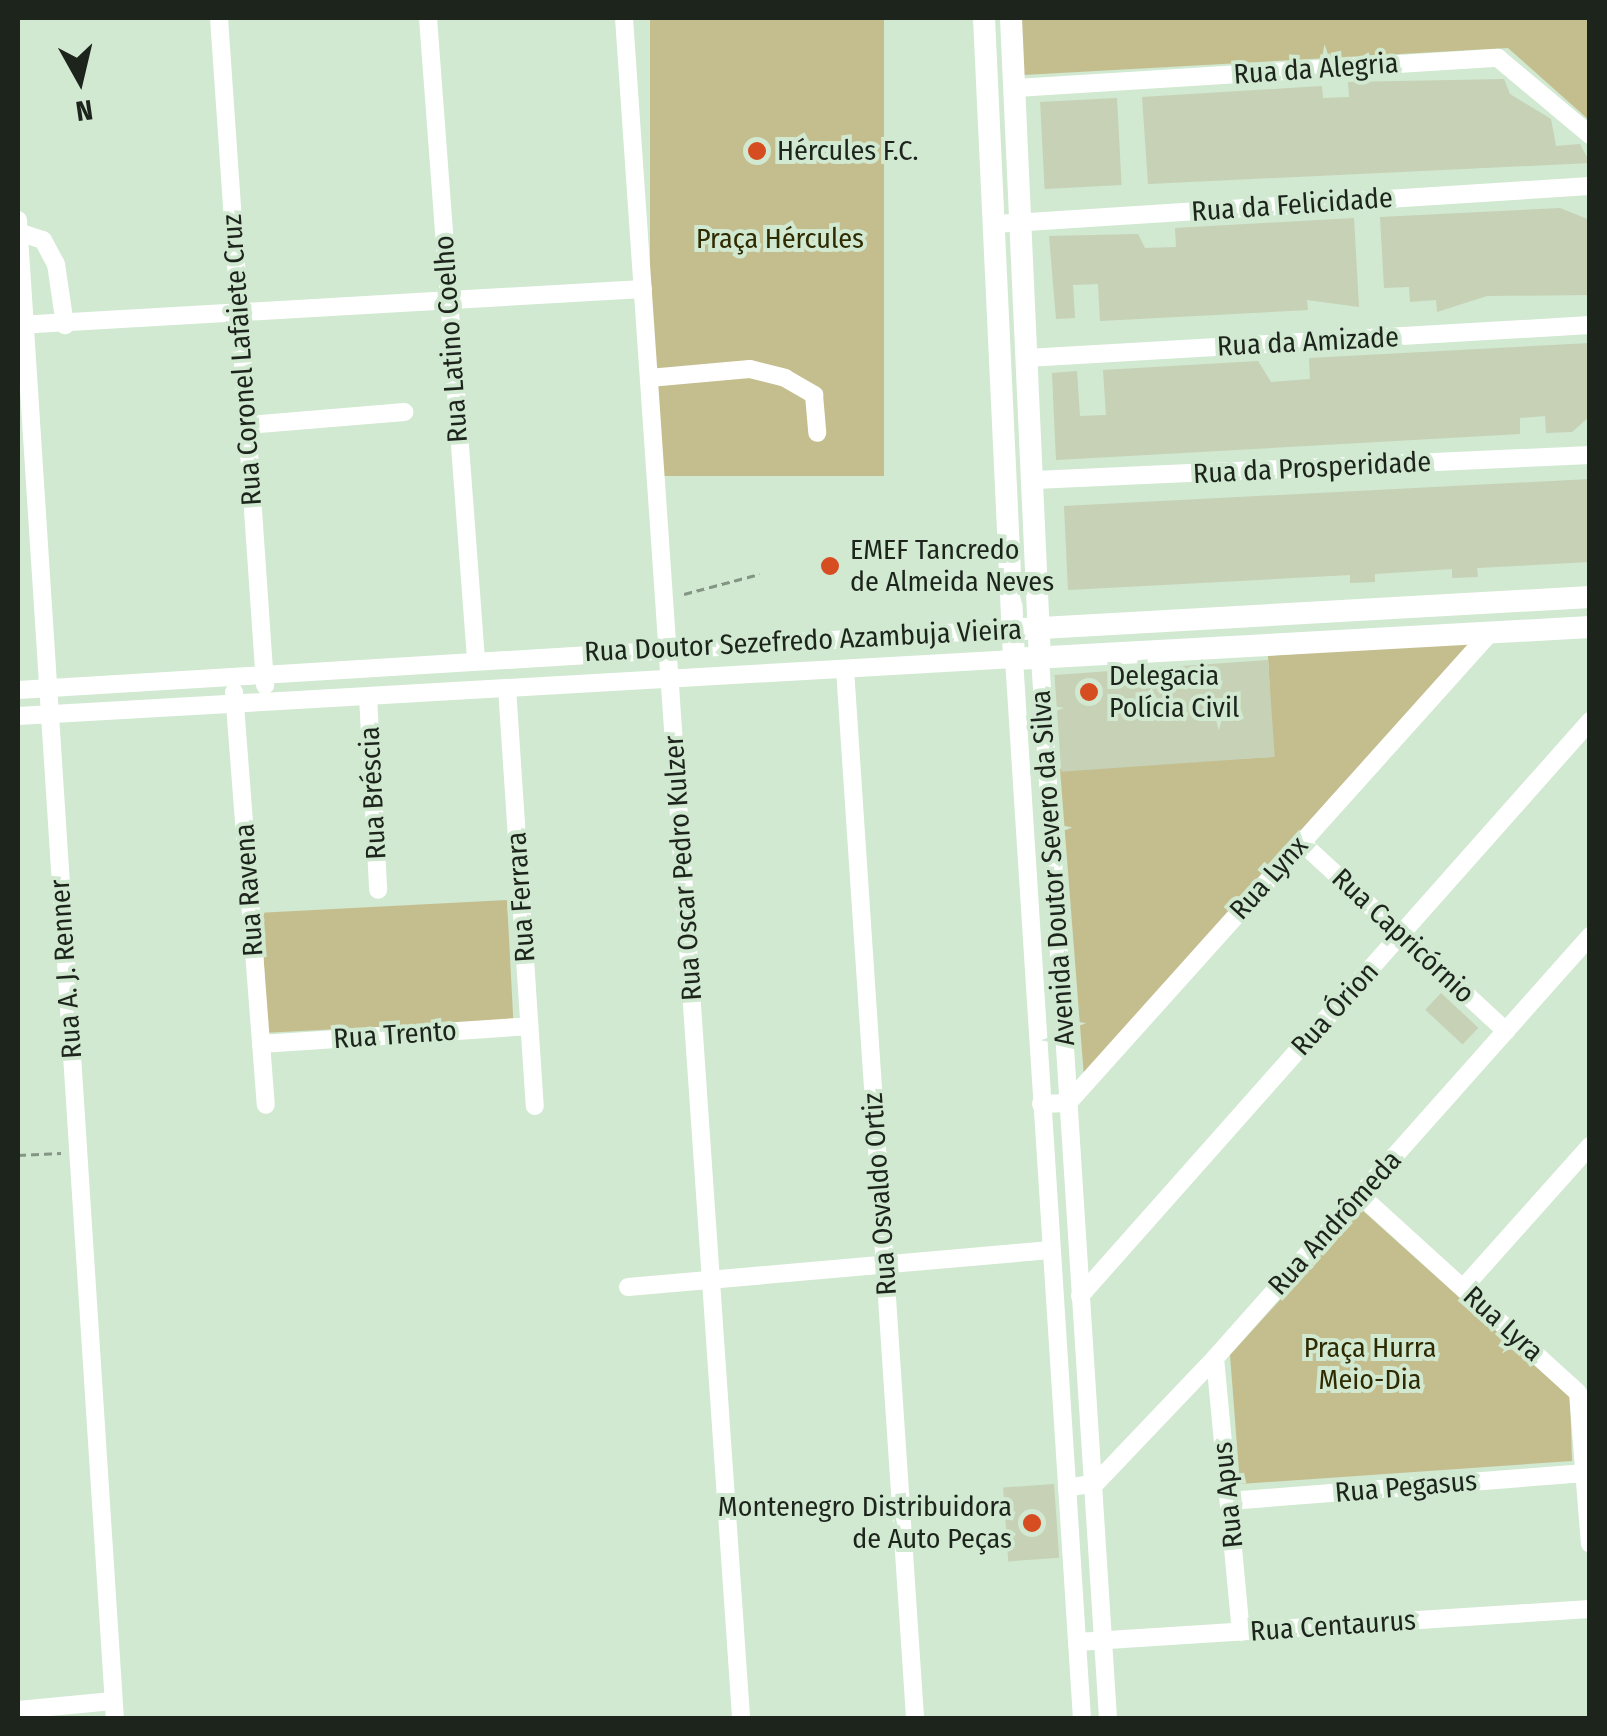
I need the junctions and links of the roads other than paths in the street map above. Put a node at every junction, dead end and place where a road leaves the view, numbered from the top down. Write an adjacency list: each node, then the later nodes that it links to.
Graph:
1 (219, 18): 15 (street, Rua Coronel Lafaiete Cruz)
2 (428, 18): 14 (street, Rua Latino Coelho)
3 (624, 18): 13 (street, Rua Oscar Pedro Kulzer)
4 (984, 18): 11 (main road, Avenida Doutor Severo da Silva)
5 (1011, 18): 6 (main road, Avenida Doutor Severo da Silva)
6 (1016, 88): 7 (street, Rua da Alegria); 10 (main road, Avenida Doutor Severo da Silva)
7 (1590, 135)
8 (1590, 186): 10 (street, Rua da Felicidade)
9 (18, 220): 12 (street, Rua A. J. Renner)
10 (1024, 222): 11 (street, Rua da Felicidade); 19 (main road, Avenida Doutor Severo da Silva)
11 (995, 224): 30 (main road, Avenida Doutor Severo da Silva)
12 (18, 232): 17 (street); 18 (street, Rua A. J. Renner)
13 (642, 289): 14 (street); 20 (street, Rua Oscar Pedro Kulzer)
14 (448, 301): 15 (street); 35 (street, Rua Latino Coelho)
15 (239, 314): 17 (street); 22 (street, Rua Coronel Lafaiete Cruz)
16 (1590, 324): 19 (street, Rua da Amizade)
17 (65, 325): 18 (street)
18 (21, 326): 41 (street, Rua A. J. Renner)
19 (1028, 358): 25 (main road, Avenida Doutor Severo da Silva)
20 (648, 378): 23 (street); 33 (street, Rua Oscar Pedro Kulzer)
21 (404, 412): 22 (street)
22 (246, 425): 38 (street, Rua Coronel Lafaiete Cruz)
23 (816, 433)
24 (1590, 455): 25 (street, Rua da Prosperidade)
25 (1035, 480): 29 (main road, Avenida Doutor Severo da Silva)
26 (1590, 597): 27 (main road, Rua Doutor Sezefredo Azambuja Vieira)
27 (1222, 618): 29 (main road, Rua Doutor Sezefredo Azambuja Vieira); 32 (main road)
28 (1590, 627): 31 (main road, Rua Doutor Sezefredo Azambuja Vieira)
29 (1038, 628): 30 (main road, Rua Doutor Sezefredo Azambuja Vieira); 34 (main road, Avenida Doutor Severo da Silva)
30 (1012, 629): 33 (street, Rua Doutor Sezefredo Azambuja Vieira); 36 (main road, Avenida Doutor Severo da Silva)
31 (1490, 633): 32 (main road, Rua Doutor Sezefredo Azambuja Vieira); 52 (street, Rua Lynx)
32 (1222, 648): 34 (main road, Rua Doutor Sezefredo Azambuja Vieira)
33 (668, 649): 35 (street, Rua Doutor Sezefredo Azambuja Vieira); 40 (street, Rua Oscar Pedro Kulzer)
34 (1040, 658): 36 (main road, Rua Doutor Sezefredo Azambuja Vieira); 50 (street, Avenida Doutor Severo da Silva)
35 (476, 660): 38 (street, Rua Doutor Sezefredo Azambuja Vieira)
36 (1014, 660): 37 (street, Rua Doutor Sezefredo Azambuja Vieira); 51 (street, Avenida Doutor Severo da Silva)
37 (845, 669): 40 (street, Rua Doutor Sezefredo Azambuja Vieira); 68 (street, Rua Osvaldo Ortiz)
38 (264, 674): 39 (street, Rua Doutor Sezefredo Azambuja Vieira); 45 (street, Rua Coronel Lafaiete Cruz)
39 (232, 676): 41 (street, Rua Doutor Sezefredo Azambuja Vieira); 46 (street, Rua Ravena)
40 (670, 679): 42 (street, Rua Doutor Sezefredo Azambuja Vieira); 69 (street, Rua Oscar Pedro Kulzer)
41 (48, 688): 43 (street, Rua Doutor Sezefredo Azambuja Vieira); 47 (street, Rua A. J. Renner)
42 (507, 688): 44 (street, Rua Doutor Sezefredo Azambuja Vieira); 56 (street, Rua Ferrara)
43 (18, 690)
44 (368, 696): 45 (street, Rua Doutor Sezefredo Azambuja Vieira); 53 (street, Rua Bréscia)
45 (266, 702): 46 (street, Rua Doutor Sezefredo Azambuja Vieira)
46 (235, 704): 47 (street, Rua Doutor Sezefredo Azambuja Vieira); 58 (street, Rua Ravena)
47 (50, 714): 48 (street, Rua Doutor Sezefredo Azambuja Vieira); 84 (street, Rua A. J. Renner)
48 (18, 716)
49 (1590, 721): 54 (street, Rua Órion)
50 (1044, 755): 51 (street); 59 (street, Avenida Doutor Severo da Silva)
51 (1017, 758): 60 (street, Avenida Doutor Severo da Silva)
52 (1301, 842): 54 (street, Rua Capricórnio); 59 (street, Rua Lynx)
53 (378, 890)
54 (1402, 934): 57 (street, Rua Capricórnio); 72 (street, Rua Órion)
55 (1590, 936): 57 (street, Rua Andrômeda)
56 (529, 1026): 58 (street, Rua Trento); 62 (street, Rua Ferrara)
57 (1506, 1031): 66 (street, Rua Andrômeda)
58 (261, 1044): 61 (street, Rua Ravena)
59 (1068, 1103): 60 (street); 72 (street, Avenida Doutor Severo da Silva)
60 (1040, 1104): 67 (street, Avenida Doutor Severo da Silva)
61 (266, 1105)
62 (535, 1106)
63 (1590, 1146): 65 (street)
64 (1590, 1171): 65 (street)
65 (1567, 1172): 71 (street)
66 (1360, 1195): 71 (street, Rua Lyra); 73 (street, Rua Andrômeda)
67 (1050, 1250): 68 (street); 76 (street, Avenida Doutor Severo da Silva)
68 (884, 1264): 69 (street); 86 (street, Rua Osvaldo Ortiz)
69 (711, 1280): 70 (street); 85 (street, Rua Oscar Pedro Kulzer)
70 (628, 1287)
71 (1463, 1288): 74 (street, Rua Lyra)
72 (1080, 1296): 75 (street, Avenida Doutor Severo da Silva)
73 (1215, 1358): 75 (street, Rua Andrômeda); 77 (street, Rua Apus)
74 (1582, 1473): 77 (street, Rua Pegasus); 78 (street, Rua Lyra)
75 (1096, 1483): 76 (street); 81 (street, Avenida Doutor Severo da Silva)
76 (1067, 1488): 82 (street, Avenida Doutor Severo da Silva)
77 (1228, 1501): 80 (street, Rua Apus)
78 (1590, 1544)
79 (1590, 1609): 80 (street, Rua Centaurus)
80 (1241, 1632): 81 (street, Rua Centaurus)
81 (1103, 1641): 82 (street, Rua Centaurus); 88 (street, Avenida Doutor Severo da Silva)
82 (1077, 1642): 87 (street, Avenida Doutor Severo da Silva)
83 (18, 1710): 84 (street)
84 (114, 1710)
85 (742, 1718)
86 (915, 1718)
87 (1082, 1718)
88 (1108, 1718)

